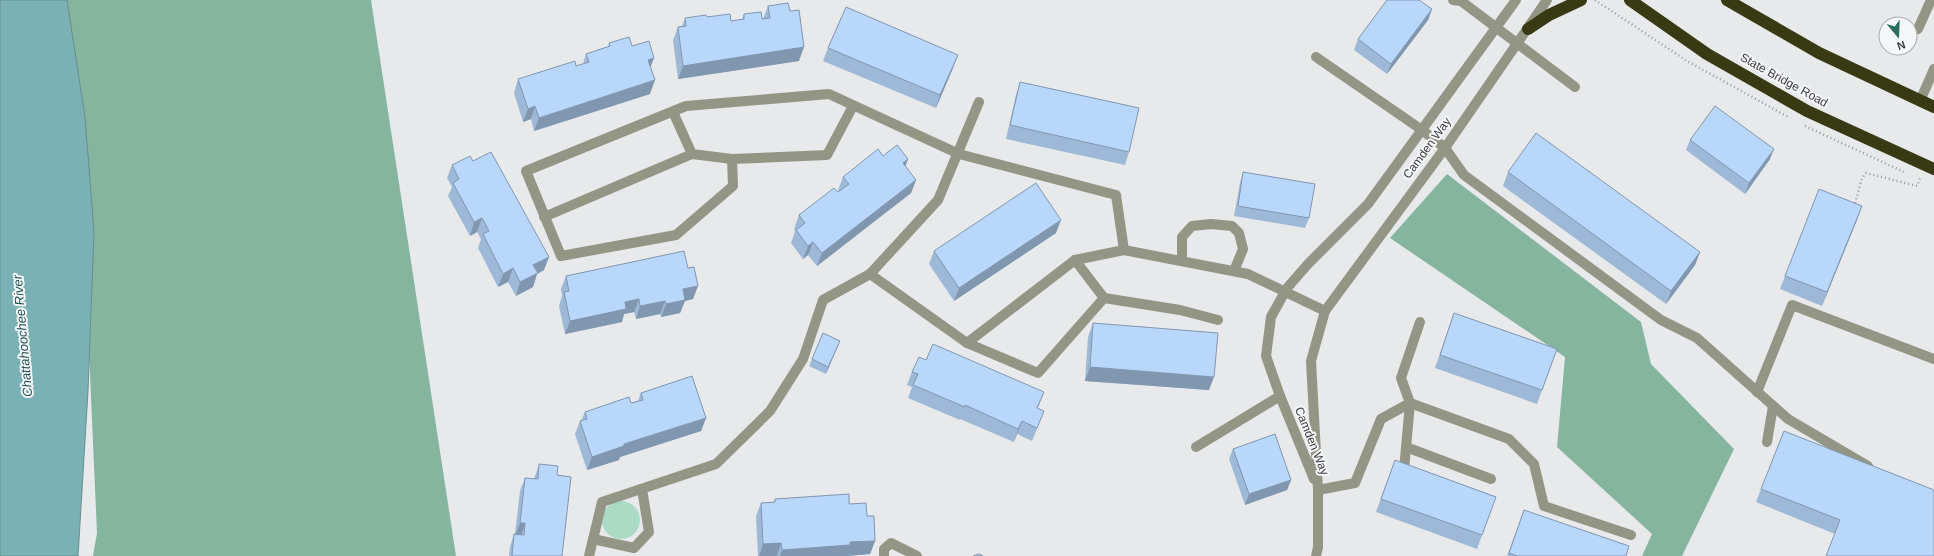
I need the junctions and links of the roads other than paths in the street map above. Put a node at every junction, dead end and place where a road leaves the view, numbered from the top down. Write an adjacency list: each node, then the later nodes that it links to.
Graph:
1 (1453, 0): 8 (street)
2 (1516, 0): 8 (street, Camden Way)
3 (1547, 0): 9 (street, Camden Way)
4 (1581, 0): 9 (highway)
5 (1630, 0): 25 (highway, State Bridge Road)
6 (1727, 0): 15 (highway)
7 (1931, 0): 10 (street)
8 (1496, 28): 11 (street); 20 (street, Camden Way)
9 (1528, 29): 11 (street, Camden Way)
10 (1918, 29)
11 (1517, 44): 14 (street); 21 (street, Camden Way)
12 (1316, 57): 20 (street)
13 (1934, 69): 15 (street)
14 (1575, 88)
15 (1920, 101): 18 (highway)
16 (979, 102): 23 (street)
17 (853, 106): 19 (street); 23 (street); 24 (street)
18 (1934, 107)
19 (673, 112): 22 (street); 26 (street)
20 (1422, 130): 21 (street); 32 (street, Camden Way)
21 (1445, 148): 34 (street, Camden Way); 39 (street)
22 (692, 154): 24 (street); 26 (street)
23 (959, 154): 27 (street); 31 (street)
24 (732, 159): 26 (street)
25 (1934, 169)
26 (544, 216)
27 (1124, 250): 28 (street); 29 (street)
28 (1075, 260): 33 (street); 37 (street)
29 (1182, 261): 30 (street); 30 (street)
30 (1234, 272): 32 (street)
31 (870, 274): 37 (street); 49 (street)
32 (1285, 293): 34 (street); 40 (street, Camden Way)
33 (1104, 298): 35 (street); 37 (street)
34 (1325, 311): 50 (street, Camden Way)
35 (1218, 320)
36 (1420, 322): 41 (street)
37 (967, 343)
38 (1934, 359): 39 (street)
39 (1757, 392): 42 (street)
40 (1280, 396): 44 (street); 50 (street, Camden Way)
41 (1410, 403): 45 (street); 50 (street); 51 (street)
42 (1773, 406): 43 (street); 47 (street)
43 (1767, 442)
44 (1196, 447)
45 (1406, 447): 46 (street); 48 (street)
46 (1404, 470)
47 (1877, 471)
48 (1491, 479)
49 (642, 489): 52 (street); 52 (street)
50 (1318, 490): 56 (street)
51 (1631, 535)
52 (593, 539): 53 (street)
53 (589, 556)
54 (884, 556): 55 (street)
55 (917, 556)
56 (1316, 556)

